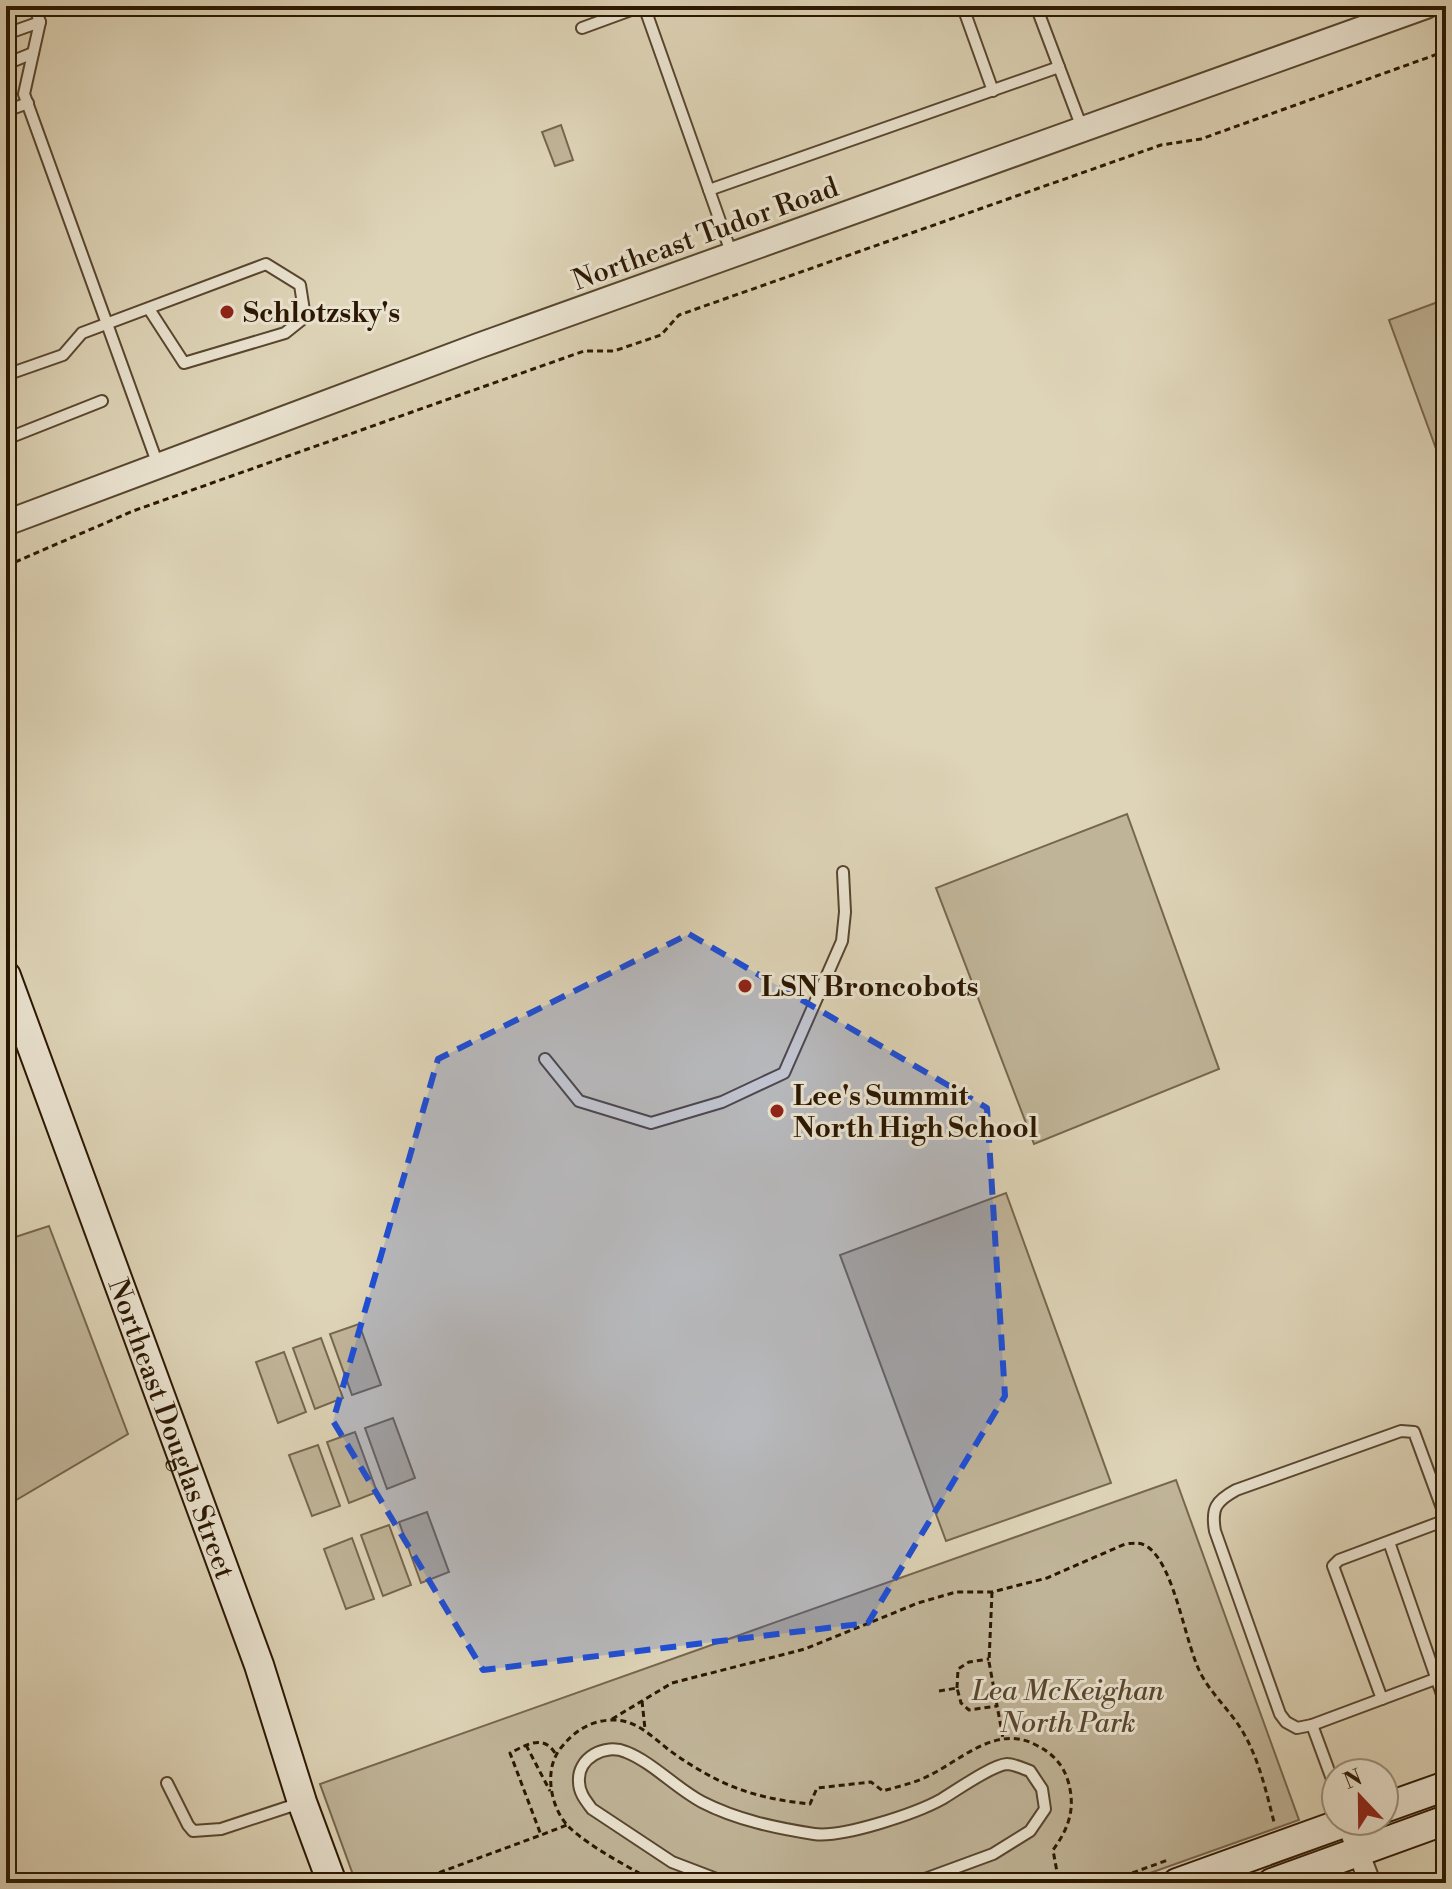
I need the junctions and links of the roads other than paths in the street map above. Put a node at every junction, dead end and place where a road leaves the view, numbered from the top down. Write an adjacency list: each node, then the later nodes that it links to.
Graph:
1 (34, 6): 6 (lane)
2 (643, 6): 7 (lane); 16 (lane)
3 (969, 6): 12 (lane)
4 (1036, 6): 11 (lane)
5 (1426, 6): 15 (street, Northeast Tudor Road)
6 (40, 22): 8 (lane); 9 (lane)
7 (582, 28)
8 (6, 34)
9 (33, 53): 10 (lane); 13 (lane)
10 (6, 64)
11 (1059, 67): 12 (lane); 15 (lane)
12 (993, 91): 16 (lane)
13 (28, 103): 14 (lane); 19 (lane)
14 (6, 111)
15 (1083, 130): 17 (street, Northeast Tudor Road)
16 (709, 190): 17 (lane)
17 (732, 255): 23 (street, Northeast Tudor Road)
18 (149, 309): 18 (lane); 19 (lane)
19 (106, 325): 20 (lane); 23 (lane)
20 (6, 375)
21 (102, 401): 22 (lane)
22 (6, 439)
23 (158, 465): 24 (street, Northeast Tudor Road)
24 (6, 523)
25 (843, 872): 27 (lane)
26 (6, 976): 37 (main road, Northeast Douglas Street)
27 (545, 1059)
28 (1446, 1520): 29 (lane); 33 (lane)
29 (1389, 1542): 30 (lane); 31 (lane)
30 (1441, 1677): 31 (lane); 32 (lane)
31 (1382, 1699): 33 (lane)
32 (1446, 1706)
33 (1312, 1725): 34 (lane)
34 (1324, 1757)
35 (167, 1783): 37 (lane)
36 (1446, 1786): 38 (main road)
37 (302, 1802): 43 (main road, Northeast Douglas Street)
38 (1400, 1802)
39 (1446, 1820): 42 (main road)
40 (1320, 1831): 46 (main road)
41 (1354, 1837): 42 (street)
42 (1359, 1851): 47 (main road); 48 (street)
43 (332, 1883)
44 (727, 1883): 45 (lane)
45 (914, 1883)
46 (1177, 1883)
47 (1272, 1883)
48 (1370, 1883)

